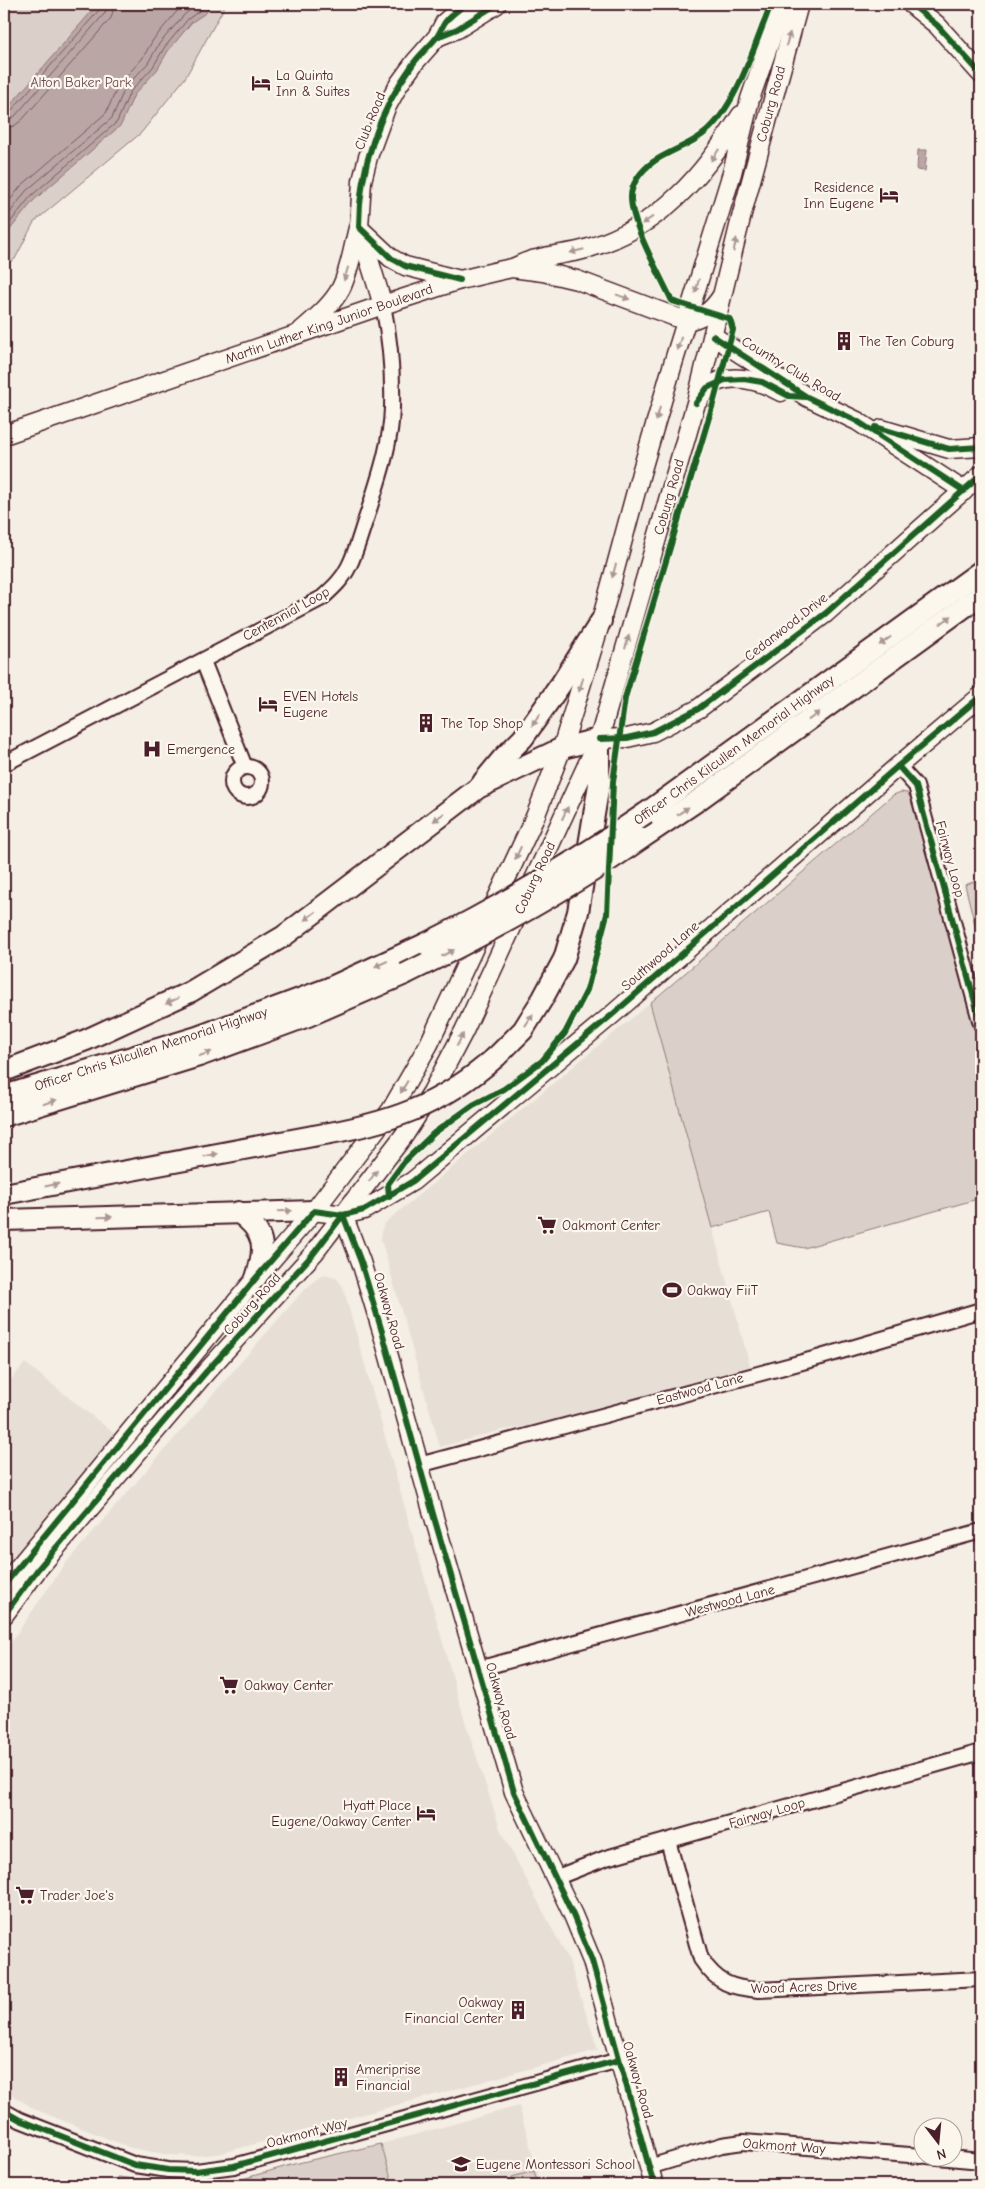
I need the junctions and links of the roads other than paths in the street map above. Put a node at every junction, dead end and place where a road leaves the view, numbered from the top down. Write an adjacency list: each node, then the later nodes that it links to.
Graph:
1 (466, 4): 6 (main road, Club Road)
2 (497, 4): 6 (main road, Club Road)
3 (783, 4): 8 (main road, Coburg Road)
4 (798, 4): 12 (main road, Coburg Road, one-way to 4)
5 (911, 4): 7 (main road)
6 (437, 37): 9 (main road, Club Road)
7 (981, 74)
8 (750, 99): 10 (main road, one-way to 10); 14 (main road, Coburg Road, one-way to 14)
9 (359, 228): 11 (main road); 13 (main road, Club Road); 15 (main road, one-way to 15)
10 (512, 268): 11 (main road, Martin Luther King Junior Boulevard); 14 (main road, Martin Luther King Junior Boulevard, one-way to 14)
11 (460, 280): 13 (main road, Martin Luther King Junior Boulevard)
12 (724, 292): 14 (main road); 16 (main road, Coburg Road)
13 (383, 305): 15 (main road, Martin Luther King Junior Boulevard); 27 (street, Centennial Loop)
14 (686, 321): 26 (main road, Coburg Road, one-way to 26)
15 (294, 336): 20 (main road, Martin Luther King Junior Boulevard)
16 (712, 336): 17 (main road, Country Club Road); 18 (main road, Coburg Road)
17 (807, 397): 18 (main road); 19 (main road, Country Club Road)
18 (696, 403): 29 (main road, Coburg Road, one-way to 18)
19 (857, 421): 21 (main road); 23 (main road, Country Club Road)
20 (4, 435)
21 (981, 447)
22 (981, 475): 23 (main road)
23 (964, 491): 29 (main road, Cedarwood Drive)
24 (981, 571): 37 (highway, Officer Chris Kilcullen Memorial Highway, one-way to 37, bridge)
25 (981, 594): 38 (highway, Officer Chris Kilcullen Memorial Highway, one-way to 25, bridge)
26 (601, 621): 30 (main road, Coburg Road, one-way to 30); 34 (highway, one-way to 34)
27 (202, 661): 31 (street, Centennial Loop); 33 (street)
28 (981, 696): 32 (main road, Southwood Lane)
29 (599, 739): 30 (highway); 39 (highway, one-way to 29, bridge); 42 (main road, Coburg Road, one-way to 29)
30 (562, 748): 34 (highway); 40 (main road, Coburg Road, one-way to 40)
31 (4, 764)
32 (898, 766): 35 (street, Fairway Loop); 42 (main road, Southwood Lane)
33 (245, 767)
34 (503, 767): 36 (highway, one-way to 36)
35 (981, 1024)
36 (4, 1071)
37 (4, 1096)
38 (4, 1116)
39 (4, 1194)
40 (314, 1211): 41 (highway, one-way to 40); 42 (main road); 44 (main road, Coburg Road)
41 (238, 1212): 43 (highway, one-way to 41); 44 (highway)
42 (343, 1215): 46 (main road, Oakway Road); 48 (main road, Coburg Road)
43 (4, 1220)
44 (256, 1278): 48 (main road, Coburg Road)
45 (981, 1310): 46 (street, Eastwood Lane)
46 (419, 1465): 51 (main road, Oakway Road)
47 (981, 1531): 51 (street, Westwood Lane)
48 (31, 1564): 49 (main road, Coburg Road); 50 (main road, Coburg Road)
49 (4, 1585)
50 (4, 1615)
51 (478, 1669): 54 (main road, Oakway Road)
52 (981, 1752): 53 (street, Fairway Loop)
53 (668, 1841): 54 (street, Fairway Loop); 55 (street, Wood Acres Drive)
54 (555, 1878): 56 (main road, Oakway Road)
55 (981, 1980)
56 (619, 2060): 57 (street, Oakmont Way); 61 (main road, Oakway Road)
57 (4, 2111)
58 (912, 2155): 61 (street, Oakmont Way)
59 (962, 2159): 60 (street)
60 (981, 2161)
61 (649, 2167): 62 (main road, Oakway Road)
62 (654, 2185)

